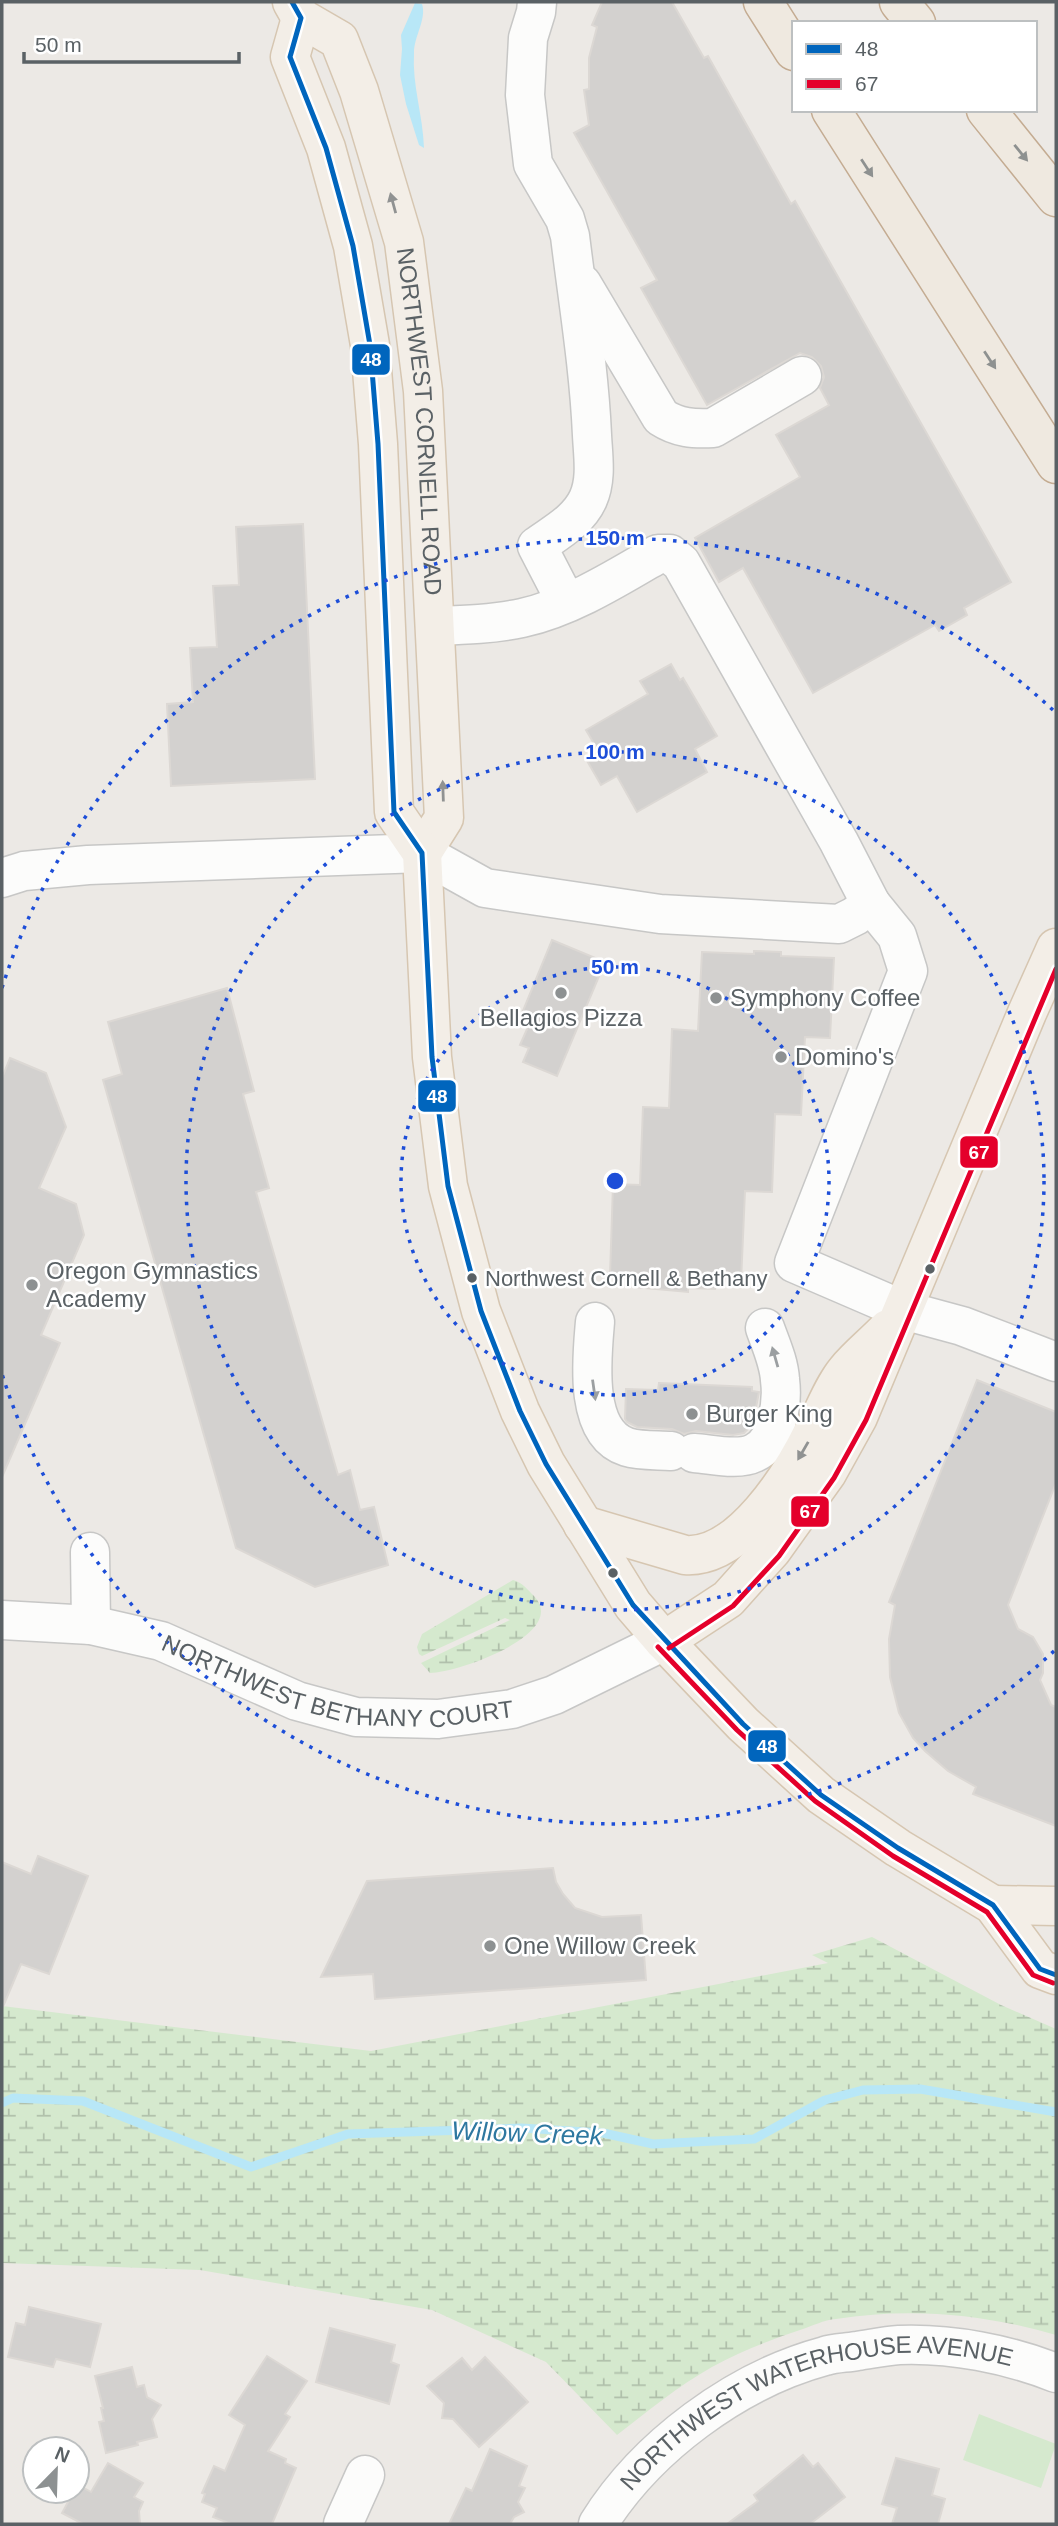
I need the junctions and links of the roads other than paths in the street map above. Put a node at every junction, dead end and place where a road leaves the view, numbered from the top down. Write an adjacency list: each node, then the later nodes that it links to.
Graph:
1 (537, 2): 10 (street)
2 (763, 2): 6 (highway)
3 (899, 2): 5 (highway)
4 (297, 10): 14 (main road, NORTHWEST CORNELL ROAD, one-way to 4); 15 (main road, NORTHWEST CORNELL ROAD)
5 (914, 21)
6 (792, 48)
7 (832, 112): 12 (highway, one-way to 12)
8 (988, 112): 9 (highway, one-way to 9)
9 (1056, 197)
10 (574, 270): 11 (street); 13 (street)
11 (802, 376)
12 (1056, 464)
13 (566, 602): 14 (street); 17 (street)
14 (436, 626): 15 (main road, NORTHWEST CORNELL ROAD, one-way to 14)
15 (422, 853): 16 (street); 17 (street); 23 (main road)
16 (2, 878)
17 (871, 904): 19 (street)
18 (1056, 948): 19 (main road)
19 (901, 1314): 22 (street); 23 (main road, one-way to 23); 27 (main road)
20 (594, 1322): 21 (street, one-way to 21)
21 (765, 1328)
22 (1056, 1363)
23 (583, 1525): 27 (main road)
24 (90, 1552): 26 (street)
25 (2, 1620): 26 (street, NORTHWEST BETHANY COURT)
26 (91, 1625): 27 (street, NORTHWEST BETHANY COURT)
27 (664, 1641): 28 (main road)
28 (993, 1905): 29 (main road); 30 (main road)
29 (1056, 1906)
30 (1056, 1975)
31 (1056, 2373): 34 (street, NORTHWEST WATERHOUSE AVENUE)
32 (365, 2475): 33 (street)
33 (343, 2524)
34 (598, 2524)

